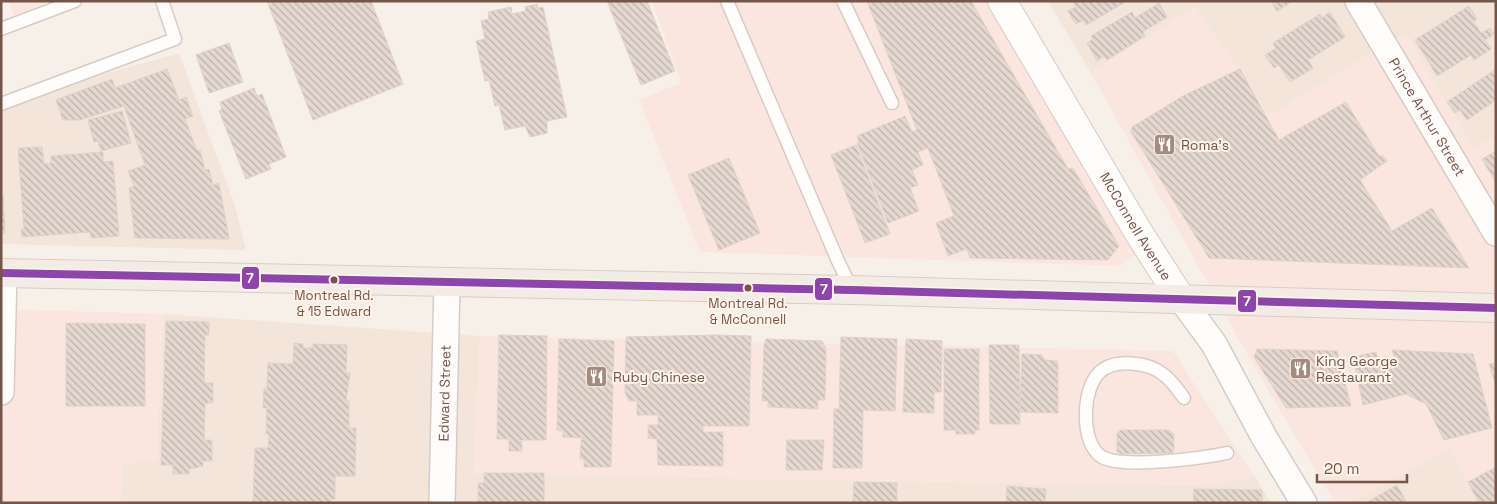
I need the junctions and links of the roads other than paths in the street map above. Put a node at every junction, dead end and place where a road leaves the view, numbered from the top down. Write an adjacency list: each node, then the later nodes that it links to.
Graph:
1 (74, 1): 7 (lane)
2 (162, 1): 9 (lane)
3 (727, 1): 13 (lane)
4 (843, 1): 8 (lane)
5 (1002, 1): 14 (main road, McConnell Avenue)
6 (1358, 1): 10 (street, Prince Arthur Street)
7 (1, 28)
8 (892, 103)
9 (1, 104)
10 (1496, 233)
11 (3, 273): 12 (main road); 16 (street)
12 (447, 282): 13 (main road); 19 (street, Edward Street)
13 (852, 290): 14 (main road)
14 (1181, 300): 15 (main road); 20 (street, McConnell Avenue)
15 (1496, 308)
16 (1, 392)
17 (1184, 398): 18 (lane)
18 (1227, 453)
19 (442, 503)
20 (1304, 503)

